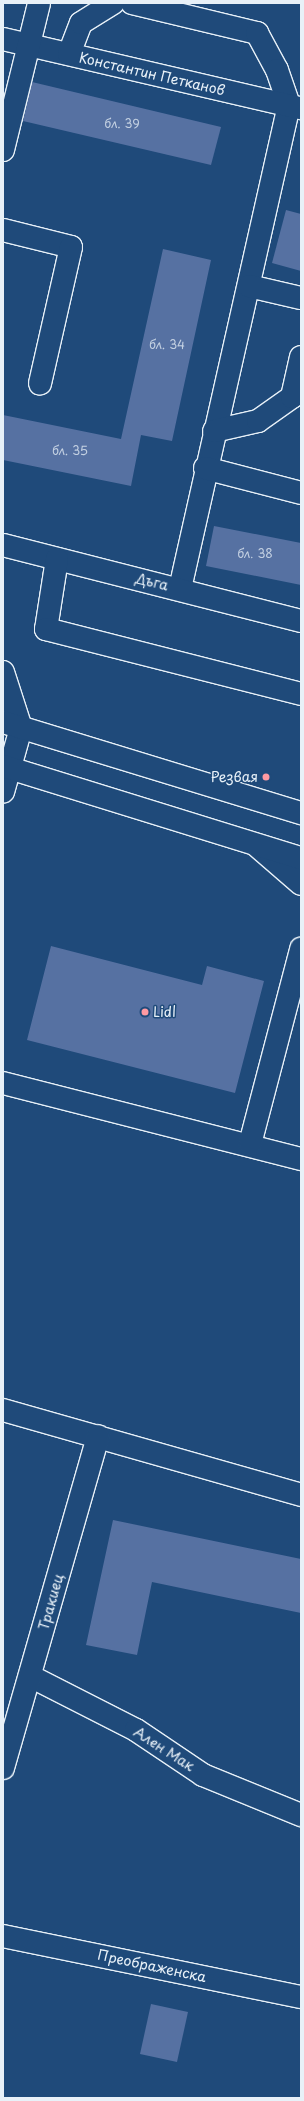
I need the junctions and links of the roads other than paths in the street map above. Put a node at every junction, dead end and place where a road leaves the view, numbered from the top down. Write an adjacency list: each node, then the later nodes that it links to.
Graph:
1 (39, 3): 5 (street)
2 (113, 3): 6 (street)
3 (132, 3): 7 (street)
4 (3, 39): 5 (street, Константин Петканов)
5 (28, 44): 6 (street, Константин Петканов); 8 (street)
6 (69, 54): 7 (street, Константин Петканов)
7 (295, 107): 10 (street)
8 (3, 150)
9 (3, 230): 13 (street)
10 (249, 286): 11 (street); 14 (street)
11 (301, 298)
12 (301, 356): 14 (street)
13 (40, 384)
14 (214, 431): 15 (street)
15 (205, 468): 16 (street); 19 (street)
16 (301, 493)
17 (4, 546): 18 (street, Дъга)
18 (57, 559): 19 (street, Дъга); 22 (street)
19 (180, 589): 20 (street, Дъга)
20 (301, 622)
21 (3, 672): 23 (street)
22 (301, 694)
23 (12, 725): 24 (street); 26 (street)
24 (7, 767): 25 (street); 27 (street)
25 (3, 792)
26 (301, 813)
27 (257, 846): 28 (street); 29 (street)
28 (301, 858)
29 (301, 884)
30 (301, 949): 32 (street)
31 (3, 1083): 32 (street)
32 (250, 1144): 33 (street)
33 (301, 1159)
34 (3, 1410): 35 (street)
35 (98, 1436): 36 (street); 37 (street, Тракиец)
36 (301, 1494)
37 (30, 1676): 38 (street, Тракиец); 39 (street, Ален Мак)
38 (3, 1768)
39 (301, 1815)
40 (3, 1936): 41 (street, Преображенска)
41 (301, 1997)

